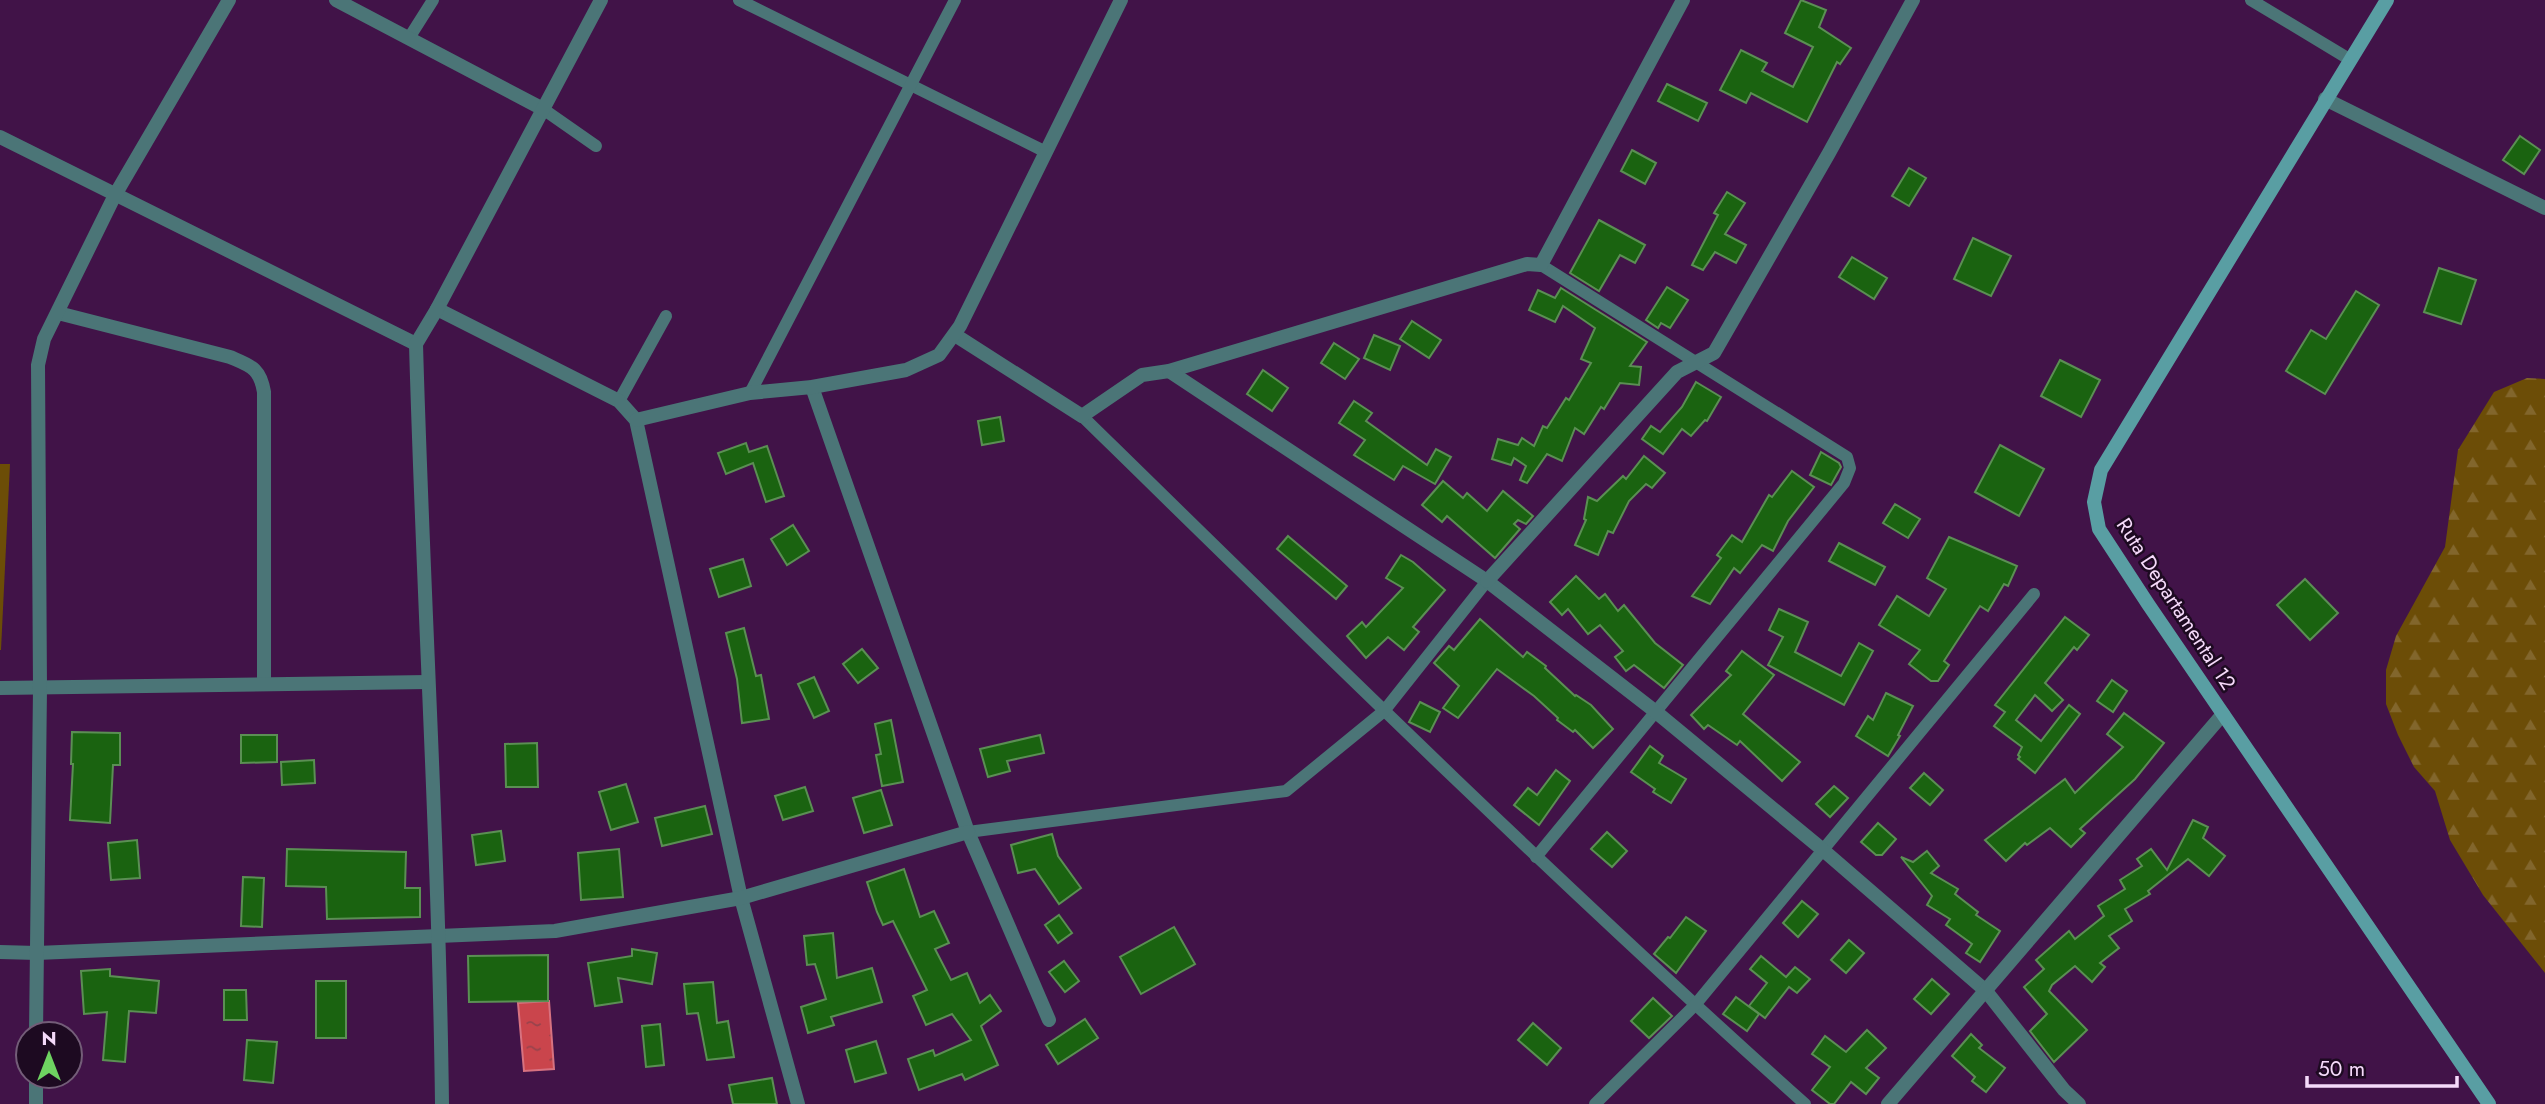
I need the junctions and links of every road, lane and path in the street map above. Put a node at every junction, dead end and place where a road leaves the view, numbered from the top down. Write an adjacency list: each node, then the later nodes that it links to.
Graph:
1 (229, 0): 20 (street)
2 (336, 0): 12 (street)
3 (433, 0): 12 (lane)
4 (601, 0): 16 (street)
5 (738, 0): 14 (lane)
6 (956, 0): 14 (lane)
7 (1121, 0): 19 (street)
8 (1683, 0): 22 (street)
9 (1913, 0): 28 (street)
10 (2250, 0): 13 (lane)
11 (2387, 0): 13 (main road, Ruta Departamental 12)
12 (409, 38): 16 (street)
13 (2349, 59): 15 (main road, Ruta Departamental 12)
14 (911, 85): 19 (lane); 31 (lane)
15 (2325, 99): 21 (street); 43 (main road, Ruta Departamental 12)
16 (543, 109): 18 (lane); 23 (street)
17 (0, 137): 20 (street)
18 (596, 146)
19 (1046, 152): 26 (street)
20 (116, 195): 24 (street); 27 (street)
21 (2545, 208)
22 (1541, 265): 28 (lane); 29 (street)
23 (437, 309): 27 (street); 32 (street)
24 (58, 313): 38 (street); 40 (street)
25 (666, 316): 32 (lane)
26 (955, 335): 30 (street); 33 (street)
27 (416, 344): 37 (street)
28 (1696, 364): 35 (street); 42 (lane)
29 (1169, 371): 33 (street); 35 (street)
30 (812, 387): 31 (street); 44 (street)
31 (751, 393): 34 (street)
32 (618, 401): 34 (street)
33 (1082, 416): 41 (lane)
34 (636, 419): 47 (street)
35 (1488, 581): 41 (lane); 42 (street)
36 (2034, 594): 45 (lane)
37 (428, 682): 38 (street); 48 (street)
38 (264, 684): 40 (street)
39 (0, 688): 40 (street)
40 (40, 688): 50 (street)
41 (1384, 711): 44 (lane); 46 (lane)
42 (1656, 712): 45 (street); 46 (lane)
43 (2222, 714): 51 (street); 61 (main road, Ruta Departamental 12)
44 (968, 832): 47 (street); 54 (street)
45 (1823, 850): 51 (street); 52 (lane)
46 (1536, 857): 52 (lane)
47 (741, 898): 48 (street); 56 (street)
48 (440, 936): 50 (street); 55 (street)
49 (0, 952): 50 (street)
50 (37, 953): 53 (street)
51 (1986, 991): 59 (street); 60 (street)
52 (1695, 1005): 57 (lane); 58 (lane)
53 (36, 1020)
54 (1049, 1020)
55 (442, 1104)
56 (798, 1104)
57 (1595, 1104)
58 (1805, 1104)
59 (1888, 1104)
60 (2079, 1104)
61 (2489, 1104)

